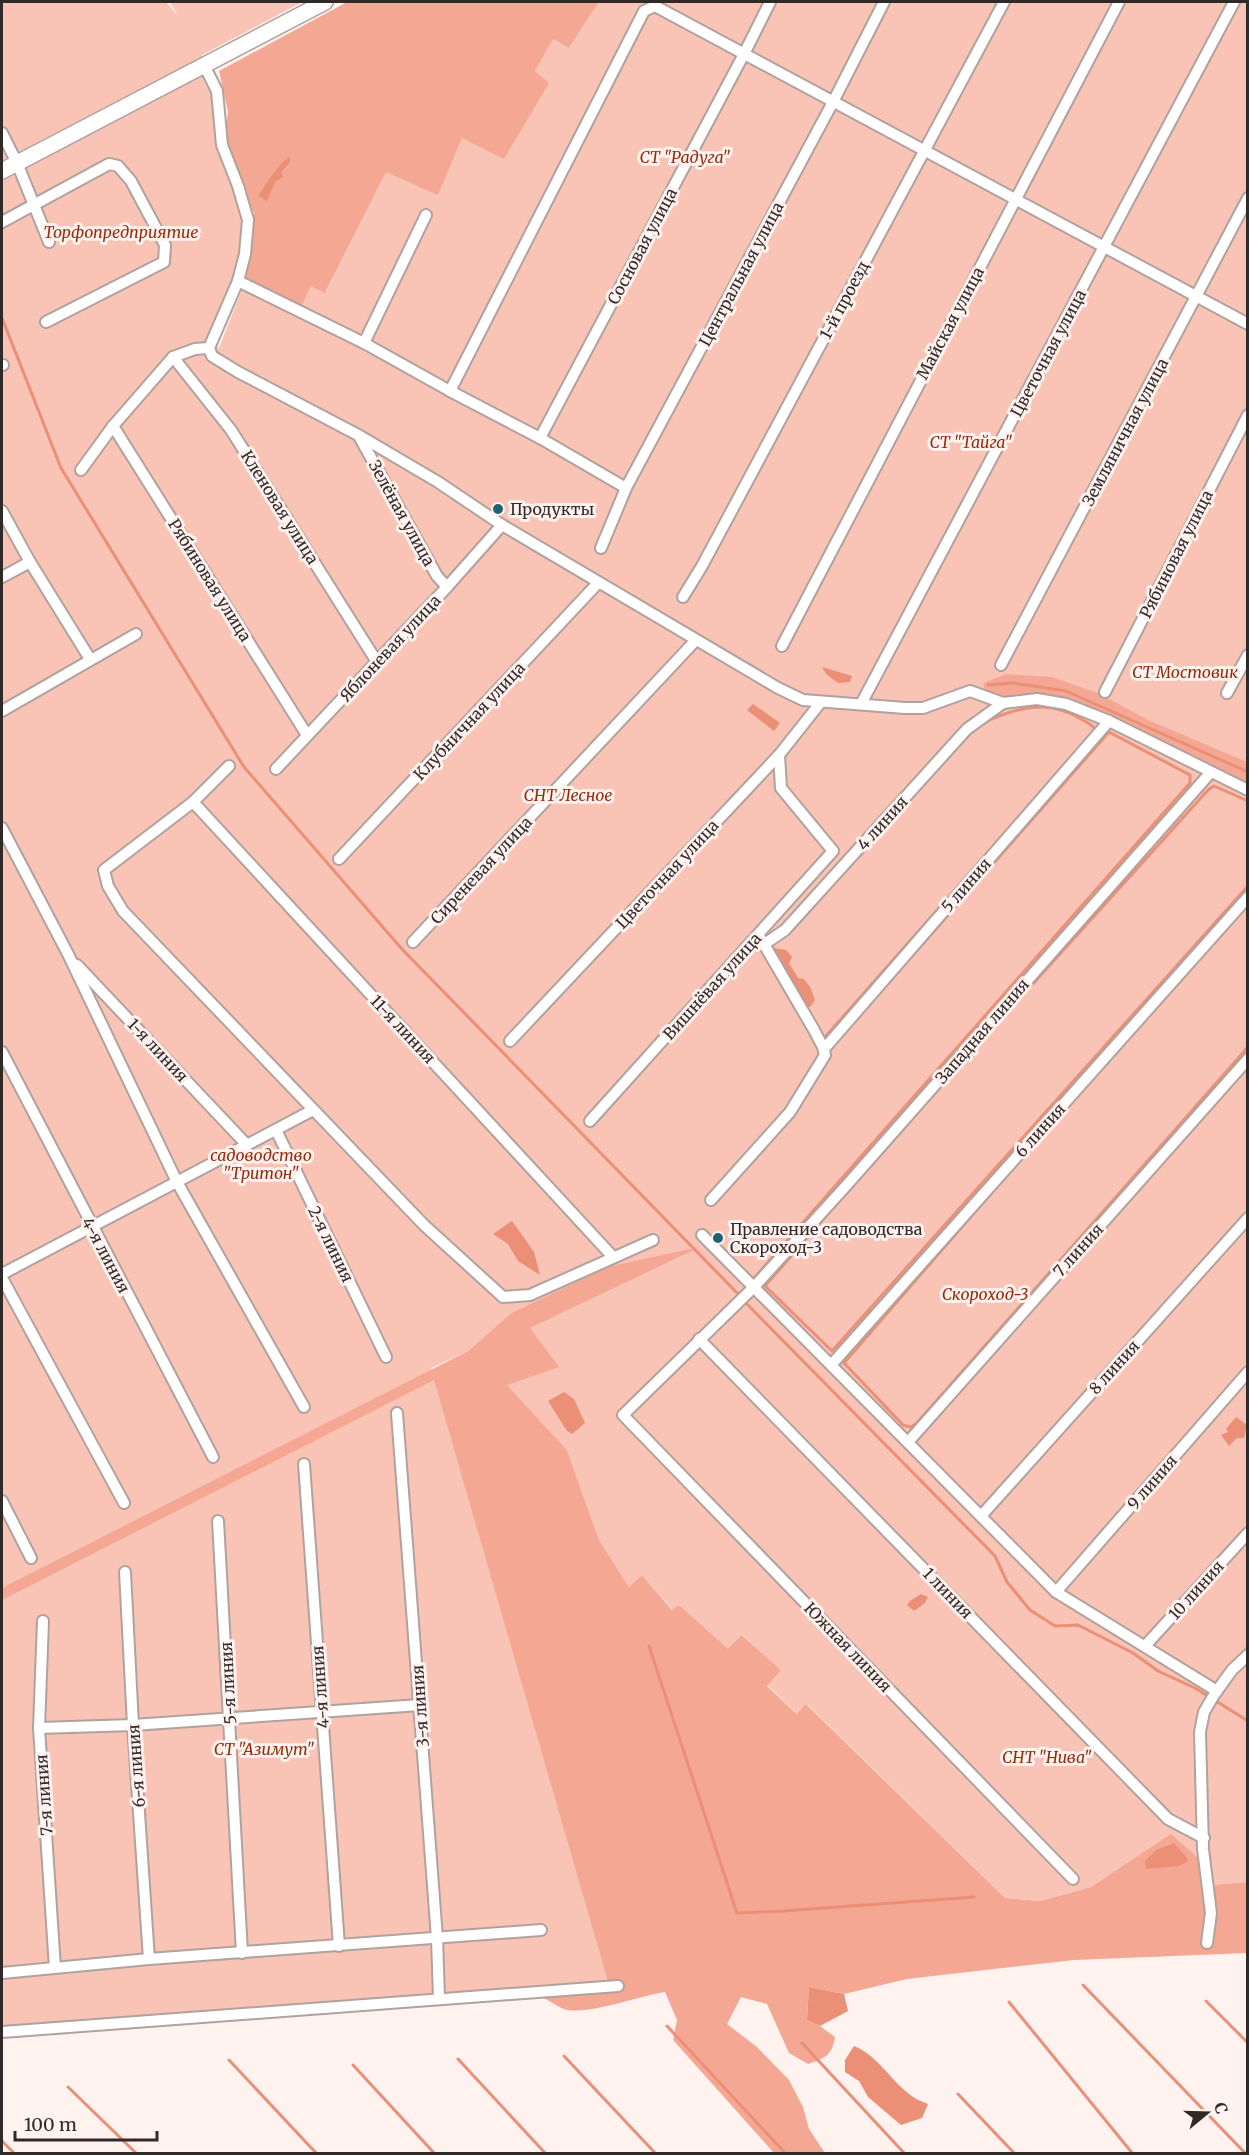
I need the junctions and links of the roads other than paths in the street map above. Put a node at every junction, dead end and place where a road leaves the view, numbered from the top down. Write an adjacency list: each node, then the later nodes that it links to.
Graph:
1 (325, 2): 8 (main road)
2 (770, 2): 7 (street, Сосновая улица)
3 (884, 2): 9 (street, Центральная улица)
4 (1004, 2): 11 (street, 1-й проезд)
5 (1119, 2): 15 (street, Майская улица)
6 (1234, 2): 20 (street, Цветочная улица)
7 (744, 54): 9 (street); 28 (street); 32 (street, Сосновая улица)
8 (204, 65): 12 (main road); 21 (street)
9 (833, 102): 11 (street); 34 (street, Центральная улица)
10 (2, 133): 12 (street)
11 (924, 150): 15 (street); 42 (street, 1-й проезд)
12 (18, 163): 13 (main road); 16 (street)
13 (2, 171)
14 (1248, 198): 22 (street, Земляничная улица)
15 (1015, 199): 20 (street); 45 (street, Майская улица)
16 (34, 206): 18 (street); 19 (street); 23 (street)
17 (426, 215): 25 (street)
18 (2, 222)
19 (49, 242)
20 (1104, 247): 22 (street); 54 (street, Цветочная улица)
21 (238, 281): 25 (street); 26 (street)
22 (1197, 296): 24 (street); 49 (street, Земляничная улица)
23 (46, 322)
24 (1248, 324)
25 (364, 343): 28 (street)
26 (209, 348): 27 (street); 31 (street)
27 (173, 357): 30 (street); 48 (street, Кленовая улица)
28 (450, 391): 32 (street)
29 (1248, 415): 50 (street, Рябиновая улица)
30 (113, 426): 33 (street); 57 (street, Рябиновая улица)
31 (360, 436): 36 (street); 41 (street, Зелёная улица)
32 (540, 438): 34 (street)
33 (81, 470)
34 (627, 488): 37 (street, Центральная улица)
35 (2, 511): 38 (street)
36 (502, 525): 40 (street); 41 (street, Яблоневая улица)
37 (601, 548)
38 (30, 562): 39 (street); 47 (street)
39 (2, 577)
40 (598, 583): 44 (street); 65 (street, Клубничная улица)
41 (447, 587): 48 (street, Яблоневая улица)
42 (683, 597)
43 (136, 634): 47 (street)
44 (696, 640): 52 (street); 68 (street, Сиреневая улица)
45 (782, 646)
46 (1248, 655): 51 (street)
47 (90, 659): 55 (street)
48 (377, 662): 57 (street, Яблоневая улица)
49 (1001, 665)
50 (1105, 692)
51 (1227, 693)
52 (821, 702): 54 (street); 58 (street, Цветочная улица)
53 (1003, 703): 54 (street); 56 (street); 69 (street, 4 линия)
54 (861, 704)
55 (2, 711)
56 (1109, 721): 61 (street); 72 (street, 5 линия)
57 (308, 735): 60 (street, Яблоневая улица)
58 (779, 755): 67 (street, Вишнёвая улица); 71 (street, Цветочная улица)
59 (229, 766): 63 (street)
60 (276, 769)
61 (1211, 772): 62 (street); 87 (street, Западная линия)
62 (1248, 790)
63 (193, 802): 75 (street); 85 (street, 11-я линия)
64 (2, 828): 70 (street)
65 (339, 859)
66 (1248, 897): 90 (street, 6 линия)
67 (760, 933): 69 (street); 76 (street, Вишнёвая улица)
68 (413, 942)
69 (763, 945): 72 (street)
70 (69, 956): 78 (street, 1-я линия); 79 (street)
71 (510, 1041)
72 (824, 1049): 80 (street, 5 линия)
73 (2, 1052): 82 (street, 4-я линия)
74 (1248, 1059): 95 (street, 7 линия)
75 (313, 1110): 77 (street); 85 (street)
76 (590, 1121)
77 (276, 1130): 78 (street); 89 (street, 2-я линия)
78 (247, 1145): 79 (street)
79 (177, 1182): 82 (street); 92 (street)
80 (711, 1200)
81 (1248, 1218): 100 (street, 8 линия)
82 (91, 1227): 86 (street); 96 (street, 4-я линия)
83 (702, 1235): 87 (street)
84 (653, 1240): 85 (street)
85 (613, 1257)
86 (2, 1276): 99 (street)
87 (746, 1295): 88 (street, Западная линия); 90 (street)
88 (699, 1339): 94 (street, Западная линия); 115 (street, 1 линия)
89 (386, 1357)
90 (832, 1364): 95 (street)
91 (1248, 1372): 105 (street, 9 линия)
92 (304, 1407)
93 (397, 1413): 110 (street, 3-я линия)
94 (623, 1415): 116 (street, Южная линия)
95 (909, 1442): 100 (street)
96 (213, 1457)
97 (304, 1464): 111 (street, 4-я линия)
98 (2, 1501): 103 (street)
99 (124, 1503)
100 (981, 1516): 105 (street)
101 (218, 1521): 112 (street, 5-я линия)
102 (1248, 1533): 107 (street, 10 линия)
103 (31, 1558)
104 (124, 1572): 113 (street, 6-я линия)
105 (1056, 1592): 107 (street)
106 (43, 1622): 114 (street, 7-я линия)
107 (1145, 1646): 109 (street)
108 (1248, 1656): 109 (street)
109 (1213, 1694): 115 (street)
110 (420, 1705): 111 (street); 118 (street, 3-я линия)
111 (322, 1712): 112 (street); 120 (street, 4-я линия)
112 (230, 1717): 113 (street); 121 (street, 5-я линия)
113 (133, 1725): 114 (street); 122 (street, 6-я линия)
114 (39, 1728): 123 (street, 7-я линия)
115 (1204, 1838): 119 (street)
116 (1073, 1879)
117 (541, 1930): 118 (street)
118 (437, 1938): 120 (street); 126 (street, 3-я линия)
119 (1207, 1943)
120 (339, 1946): 121 (street)
121 (243, 1953): 122 (street)
122 (149, 1959): 123 (street)
123 (55, 1968): 124 (street)
124 (2, 1973)
125 (618, 1986): 126 (street)
126 (440, 1999): 127 (street)
127 (2, 2032)

